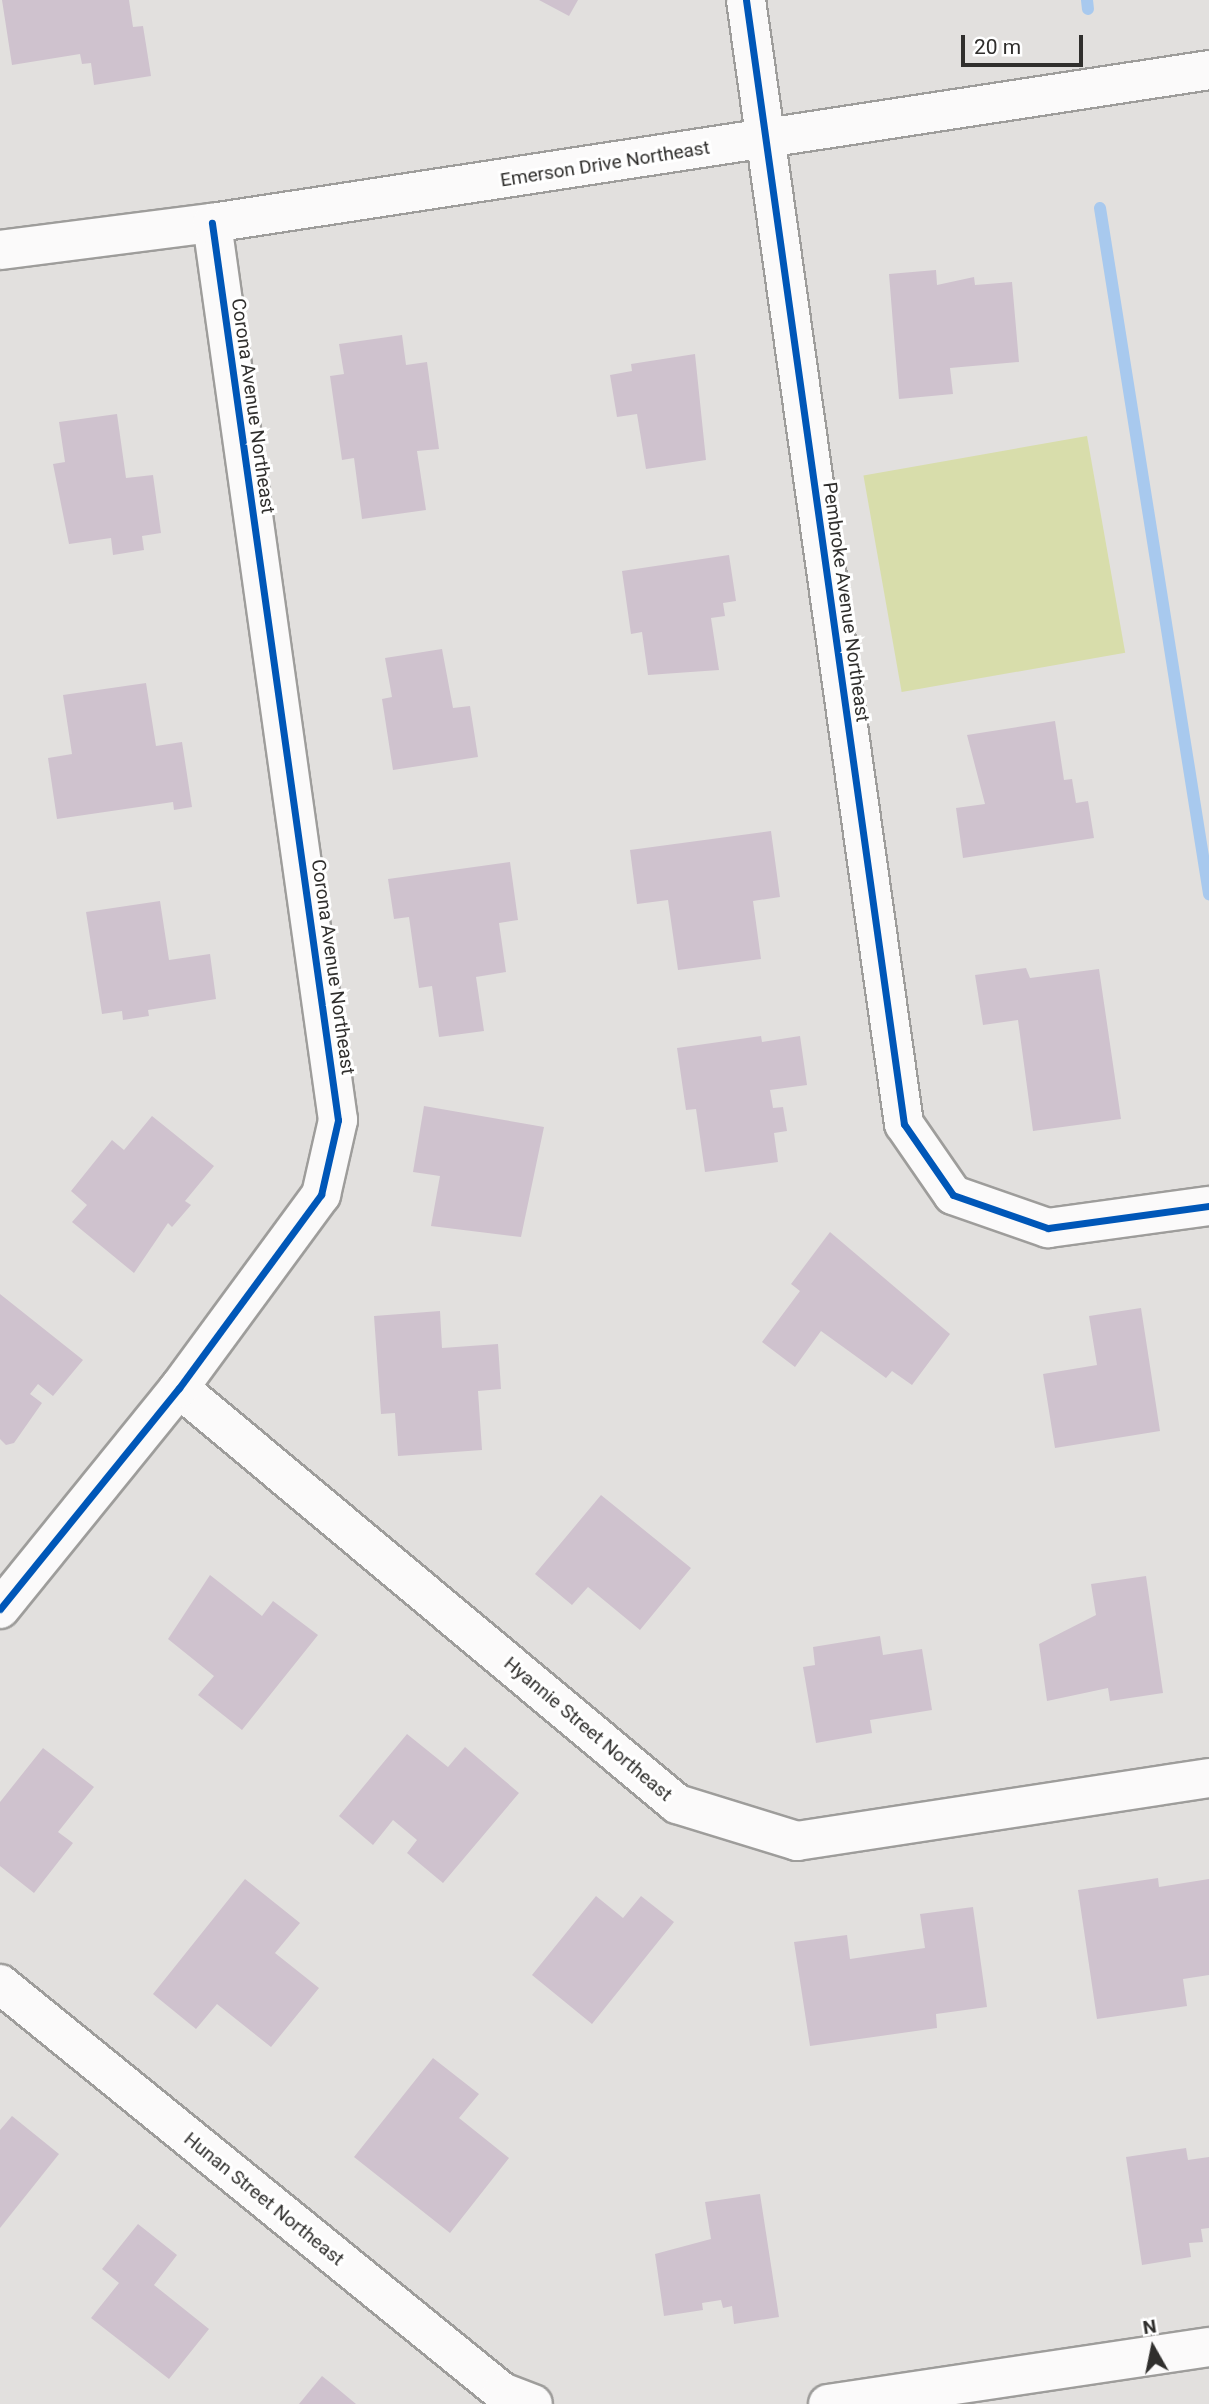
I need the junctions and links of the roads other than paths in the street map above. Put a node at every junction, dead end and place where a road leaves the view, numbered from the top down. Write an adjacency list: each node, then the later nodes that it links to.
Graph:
1 (746, 0): 3 (street, Pembroke Avenue Northeast)
2 (1209, 70): 3 (street, Emerson Drive Northeast)
3 (763, 140): 4 (street, Emerson Drive Northeast); 6 (street, Pembroke Avenue Northeast)
4 (212, 223): 5 (street, Emerson Drive Northeast); 7 (street, Corona Avenue Northeast)
5 (0, 250)
6 (1209, 1206)
7 (179, 1388): 8 (street, Corona Avenue Northeast); 9 (street, Hyannie Street Northeast)
8 (0, 1609)
9 (1209, 1778)
10 (0, 1984): 12 (street, Hunan Street Northeast)
11 (1209, 2347): 13 (street)
12 (533, 2404)
13 (828, 2404)

